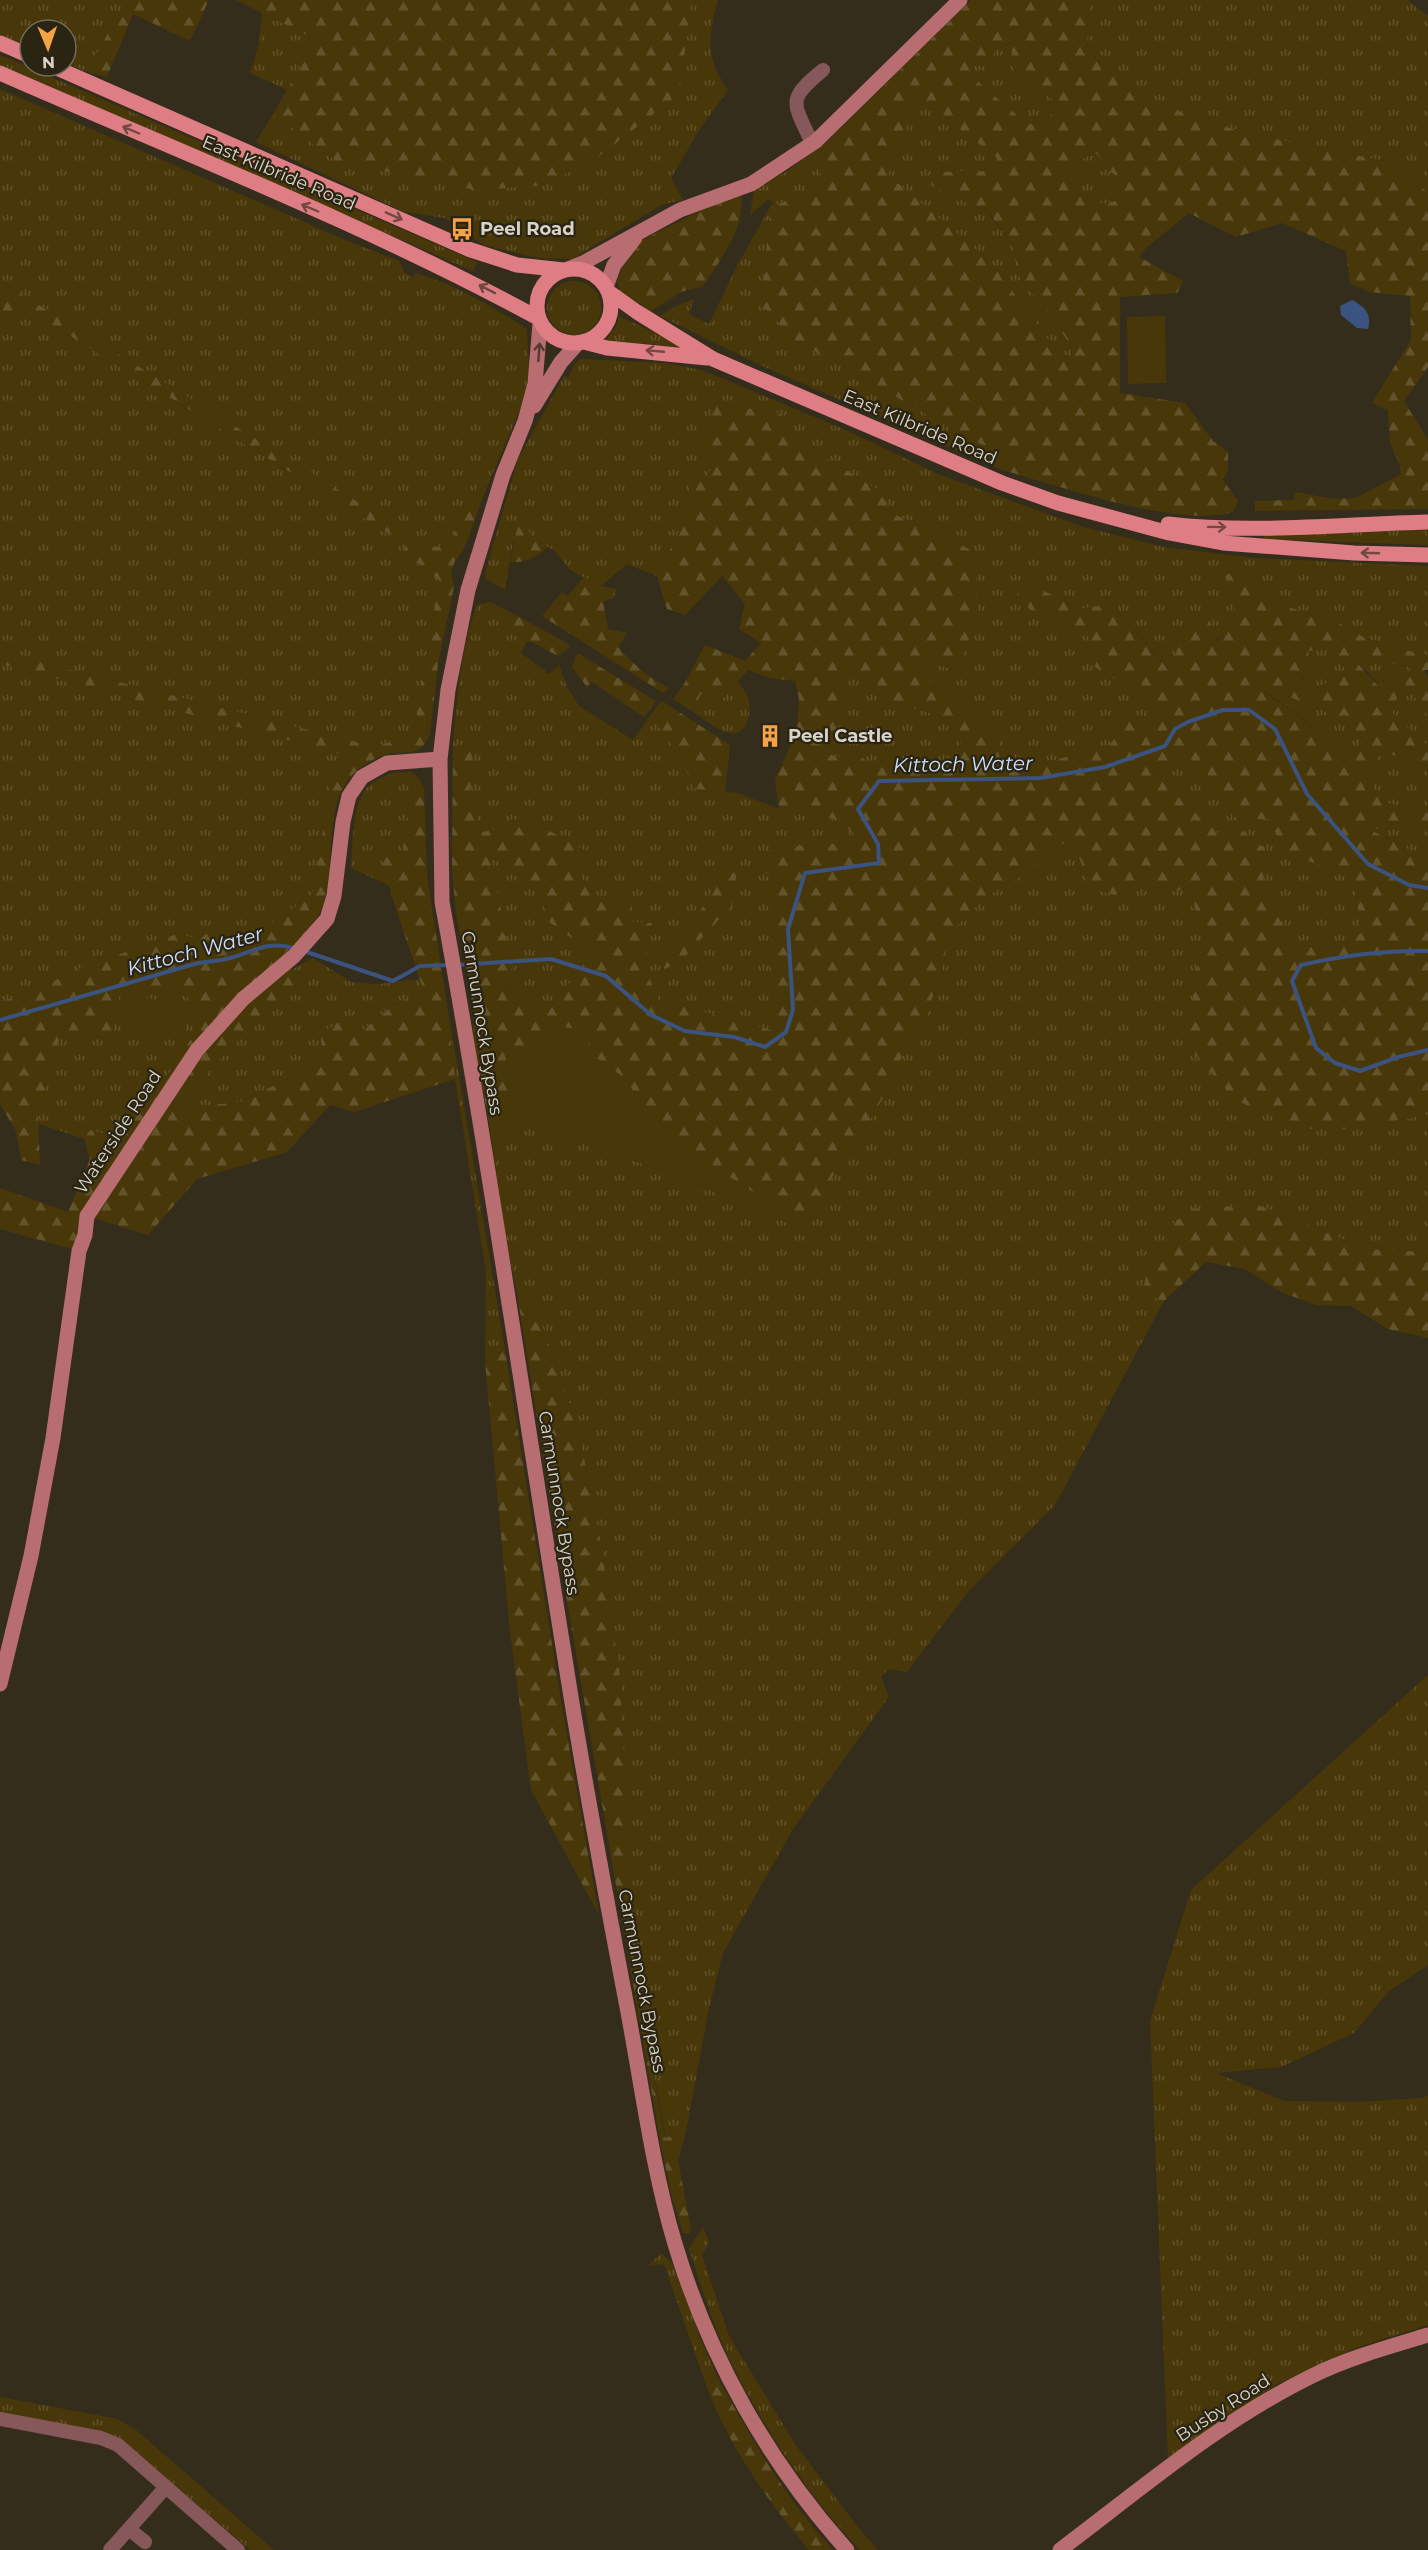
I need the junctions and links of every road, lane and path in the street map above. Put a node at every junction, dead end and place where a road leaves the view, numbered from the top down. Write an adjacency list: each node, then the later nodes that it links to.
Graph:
1 (960, 0): 7 (main road)
2 (0, 43): 3 (main road)
3 (18, 51)
4 (823, 70): 7 (street)
5 (0, 73): 11 (main road, East Kilbride Road, one-way to 5)
6 (78, 77): 9 (main road, East Kilbride Road, one-way to 9)
7 (812, 143): 8 (main road)
8 (644, 230): 9 (main road); 10 (main road)
9 (566, 269): 10 (main road); 11 (main road)
10 (607, 290): 12 (main road); 13 (main road, East Kilbride Road)
11 (539, 320): 12 (main road); 14 (main road, Carmunnock Bypass, one-way to 11)
12 (581, 342): 13 (main road, East Kilbride Road, one-way to 12); 14 (main road, Carmunnock Bypass)
13 (713, 359): 15 (main road, East Kilbride Road)
14 (525, 421): 18 (main road, Carmunnock Bypass)
15 (1117, 518): 16 (main road, East Kilbride Road, one-way to 16); 17 (main road, East Kilbride Road, one-way to 15)
16 (1428, 522)
17 (1428, 555)
18 (440, 759): 19 (main road, Waterside Road); 27 (main road, Carmunnock Bypass)
19 (0, 1684)
20 (1428, 2335): 28 (main road, Busby Road)
21 (0, 2419): 22 (street)
22 (165, 2488): 23 (street); 26 (street)
23 (129, 2529): 24 (street); 25 (street)
24 (145, 2542)
25 (110, 2550)
26 (238, 2550)
27 (847, 2550)
28 (1060, 2550)

